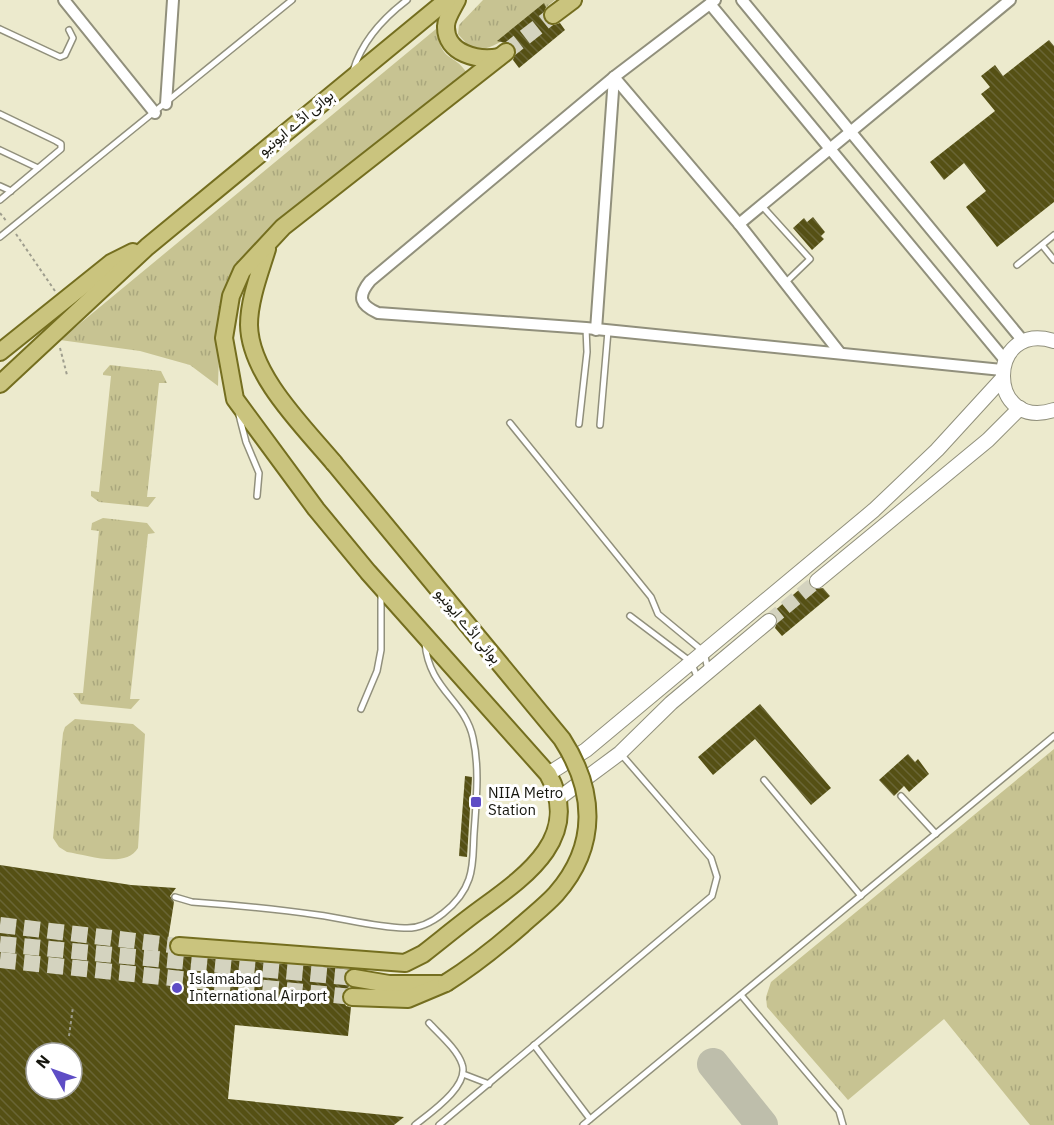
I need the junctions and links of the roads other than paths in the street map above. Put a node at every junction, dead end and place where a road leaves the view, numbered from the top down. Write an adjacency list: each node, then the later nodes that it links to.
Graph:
1 (64, 0): 17 (street)
2 (172, 0): 16 (street)
3 (292, 0): 16 (lane)
4 (407, 0): 14 (lane)
5 (447, 0): 14 (main road, ہوائی اڈے ایونیو)
6 (457, 0): 30 (main road, ہوائی اڈے ایونیو)
7 (573, 0): 11 (main road)
8 (742, 0): 19 (street)
9 (1010, 0): 19 (street)
10 (712, 2): 15 (street); 21 (street)
11 (553, 15)
12 (0, 29): 13 (lane)
13 (69, 30)
14 (351, 76): 32 (main road, ہوائی اڈے ایونیو)
15 (614, 77): 27 (street); 36 (street); 36 (street)
16 (166, 104): 17 (lane)
17 (155, 113): 29 (lane)
18 (0, 114): 22 (lane)
19 (850, 133): 21 (street); 37 (street)
20 (0, 150): 22 (lane)
21 (829, 150): 26 (street); 41 (street)
22 (38, 168): 24 (lane)
23 (0, 186): 24 (lane)
24 (11, 191): 25 (lane)
25 (0, 200)
26 (762, 206): 27 (street); 35 (lane)
27 (739, 224): 35 (street)
28 (1054, 235): 31 (lane)
29 (0, 237)
30 (268, 245): 43 (main road, ہوائی اڈے ایونیو); 72 (main road, ہوائی اڈے ایونیو, bridge)
31 (1042, 245): 33 (lane); 34 (lane)
32 (147, 247): 39 (main road, ہوائی اڈے ایونیو); 42 (main road, ہوائی اڈے ایونیو)
33 (1054, 260)
34 (1017, 265)
35 (785, 284): 40 (street)
36 (597, 330): 40 (street); 47 (lane); 48 (lane)
37 (1023, 341): 38 (street); 41 (street)
38 (1054, 341)
39 (0, 352)
40 (840, 353): 41 (street)
41 (1003, 370): 44 (street); 52 (street)
42 (0, 384)
43 (235, 399): 49 (lane); 51 (main road, ہوائی اڈے ایونیو)
44 (1020, 408): 45 (street); 50 (street)
45 (1054, 410)
46 (510, 423): 57 (lane)
47 (579, 424)
48 (600, 425)
49 (257, 496)
50 (817, 581)
51 (381, 587): 56 (main road, ہوائی اڈے ایونیو); 60 (lane)
52 (746, 615): 55 (street); 57 (street)
53 (630, 616): 58 (lane)
54 (769, 621): 55 (street)
55 (758, 631): 59 (street)
56 (425, 636): 63 (main road, ہوائی اڈے ایونیو); 69 (lane)
57 (704, 652): 58 (street); 59 (lane)
58 (691, 662): 59 (lane); 63 (street)
59 (703, 676): 62 (street)
60 (361, 709)
61 (1054, 736): 67 (lane)
62 (620, 753): 66 (street); 76 (lane)
63 (548, 774): 66 (main road, ہوائی اڈے ایونیو)
64 (764, 780): 68 (lane)
65 (901, 795): 67 (lane)
66 (558, 799): 70 (main road)
67 (936, 834): 68 (lane)
68 (861, 896): 73 (lane)
69 (175, 897)
70 (178, 946)
71 (354, 978): 72 (main road, ہوائی اڈے ایونیو)
72 (446, 983): 74 (main road, ہوائی اڈے ایونیو)
73 (741, 995): 79 (lane); 83 (lane)
74 (352, 997)
75 (429, 1023): 77 (lane)
76 (534, 1045): 78 (lane); 79 (lane)
77 (463, 1074): 78 (lane); 80 (lane)
78 (489, 1084): 81 (lane)
79 (590, 1119): 82 (lane)
80 (415, 1125)
81 (439, 1125)
82 (583, 1125)
83 (843, 1125)

